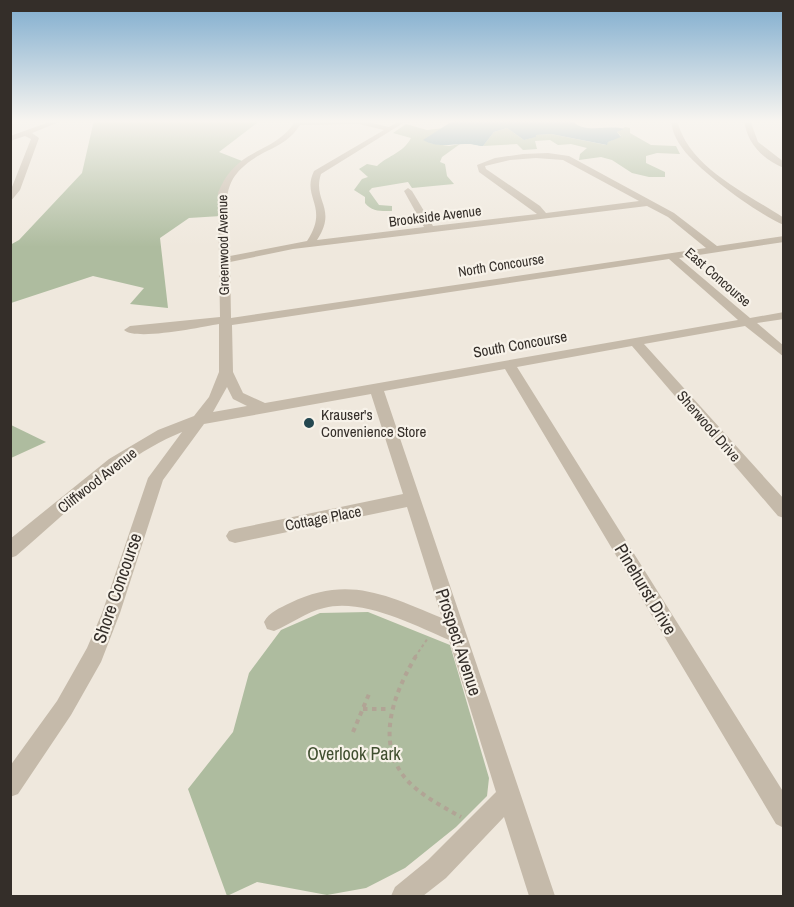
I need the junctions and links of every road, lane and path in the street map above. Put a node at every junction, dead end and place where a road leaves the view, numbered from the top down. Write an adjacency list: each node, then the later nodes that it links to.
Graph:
1 (26, 162): 7 (street)
2 (243, 162): 19 (street, Greenwood Avenue)
3 (335, 162): 16 (street)
4 (487, 162): 12 (street)
5 (574, 162): 11 (street)
6 (701, 162): 13 (street)
7 (25, 166): 8 (street); 10 (street)
8 (10, 171)
9 (408, 192): 14 (street)
10 (10, 199)
11 (648, 203): 12 (street, Brookside Avenue); 17 (street)
12 (544, 216): 14 (street, Brookside Avenue)
13 (783, 222)
14 (430, 231): 16 (street, Brookside Avenue)
15 (783, 239): 17 (street, North Concourse)
16 (309, 244): 19 (street, Brookside Avenue)
17 (714, 249): 18 (street, North Concourse)
18 (671, 256): 21 (street, East Concourse); 22 (street, North Concourse)
19 (225, 260): 22 (street, Greenwood Avenue)
20 (783, 315): 21 (street, South Concourse)
21 (746, 321): 24 (street, South Concourse); 25 (street, East Concourse)
22 (224, 322): 23 (street, North Concourse); 27 (street, Greenwood Avenue)
23 (130, 330)
24 (634, 341): 26 (street, South Concourse); 32 (street, Sherwood Drive)
25 (783, 353)
26 (508, 363): 28 (street, South Concourse); 44 (street, Pinehurst Drive)
27 (226, 372): 29 (street); 30 (street, Greenwood Avenue)
28 (376, 387): 29 (street, South Concourse); 31 (street, Prospect Avenue)
29 (263, 408): 30 (street, Cliffwood Avenue)
30 (199, 420): 34 (street, Cliffwood Avenue); 42 (street, Shore Concourse)
31 (412, 499): 33 (street, Cottage Place); 37 (street, Prospect Avenue)
32 (783, 511)
33 (235, 536)
34 (10, 550)
35 (274, 622): 36 (street)
36 (437, 626): 37 (street); 39 (path)
37 (456, 633): 43 (street, Prospect Avenue)
38 (369, 694): 40 (path)
39 (390, 709): 40 (path); 45 (path)
40 (362, 710): 41 (path)
41 (353, 732)
42 (10, 786)
43 (510, 795): 45 (street); 47 (street, Prospect Avenue)
44 (783, 816)
45 (478, 828): 46 (street)
46 (404, 897)
47 (542, 897)

